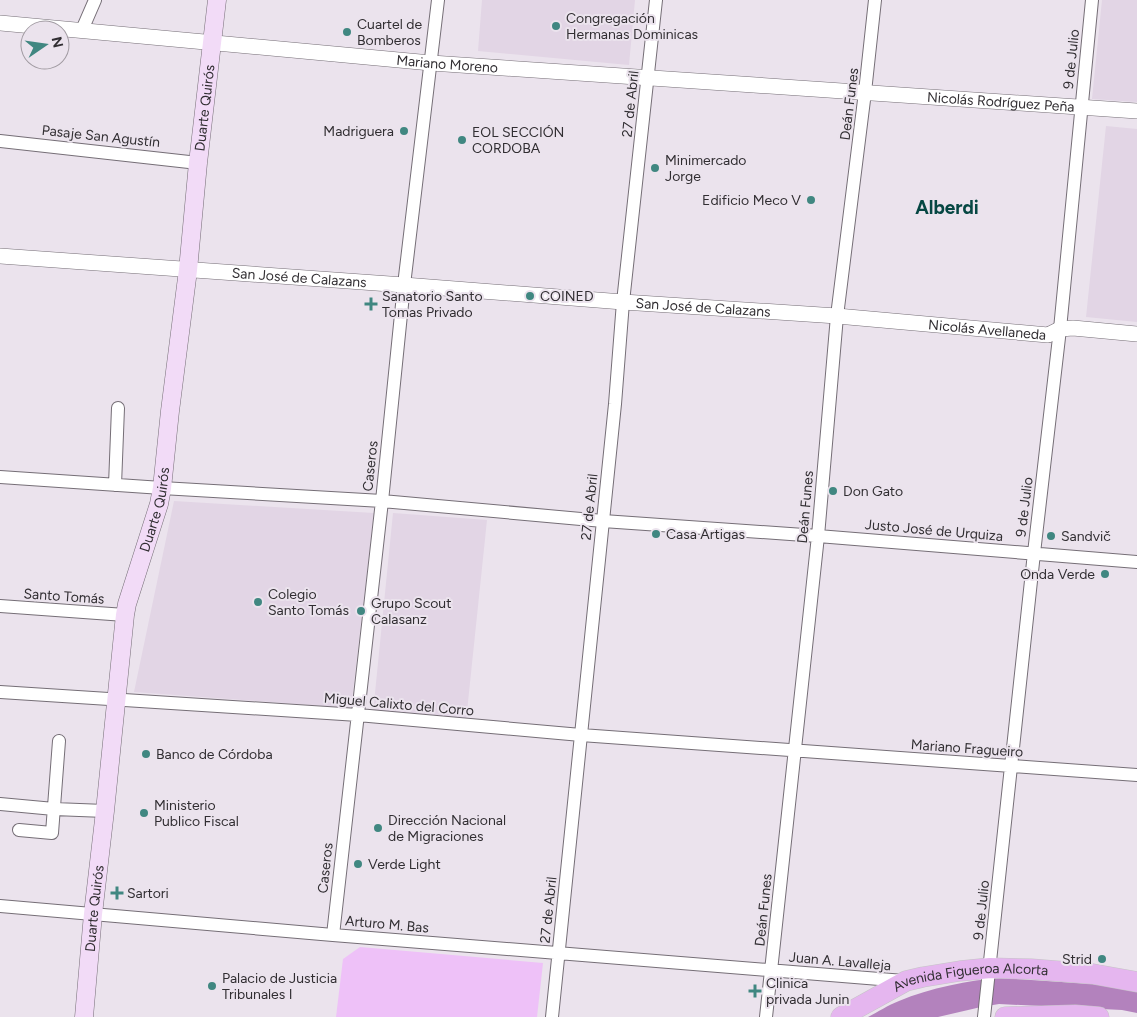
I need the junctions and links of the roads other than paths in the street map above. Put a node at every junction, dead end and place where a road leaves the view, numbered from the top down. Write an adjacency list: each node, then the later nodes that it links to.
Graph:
1 (94, 0): 8 (street)
2 (217, 0): 9 (main road, Duarte Quirós)
3 (438, 0): 10 (street, Caseros)
4 (656, 0): 11 (street, 27 de Abril)
5 (875, 0): 12 (street, Deán Funes)
6 (1092, 0): 13 (street, 9 de Julio)
7 (0, 23): 8 (street, Mariano Moreno)
8 (82, 30): 9 (street, Mariano Moreno)
9 (212, 42): 10 (street, Mariano Moreno); 16 (main road, Duarte Quirós)
10 (431, 62): 11 (street, Mariano Moreno); 19 (street, Caseros)
11 (648, 78): 12 (street, Mariano Moreno); 20 (street, 27 de Abril)
12 (866, 92): 13 (street, Nicolás Rodríguez Peña); 21 (street, Deán Funes)
13 (1081, 108): 14 (street, Nicolás Rodríguez Peña); 22 (street, 9 de Julio)
14 (1137, 111)
15 (0, 141): 16 (street, Pasaje San Agustín)
16 (198, 163): 18 (main road, Duarte Quirós)
17 (0, 256): 18 (street, San José de Calazans)
18 (188, 270): 19 (street, San José de Calazans); 27 (main road, Duarte Quirós)
19 (404, 285): 20 (street, San José de Calazans); 28 (street, Caseros)
20 (623, 302): 21 (street, San José de Calazans); 29 (street, 27 de Abril)
21 (837, 316): 22 (street, Nicolás Avellaneda); 30 (street, Deán Funes)
22 (1060, 329): 23 (street, Nicolás Avellaneda); 31 (street, 9 de Julio)
23 (1137, 334)
24 (118, 408): 26 (street)
25 (0, 477): 26 (street, Justo José de Urquiza)
26 (115, 485): 27 (street, Justo José de Urquiza)
27 (162, 488): 28 (street, Justo José de Urquiza); 34 (main road, Duarte Quirós)
28 (382, 501): 29 (street, Justo José de Urquiza); 37 (street, Caseros)
29 (603, 521): 30 (street, Justo José de Urquiza); 38 (street, 27 de Abril)
30 (818, 536): 31 (street, Justo José de Urquiza); 40 (street, Deán Funes)
31 (1034, 553): 32 (street, Justo José de Urquiza); 41 (street, 9 de Julio)
32 (1137, 562)
33 (0, 606): 34 (street, Santo Tomás)
34 (125, 616): 36 (main road, Duarte Quirós)
35 (0, 692): 36 (street, Miguel Calixto del Corro)
36 (116, 700): 37 (street, Miguel Calixto del Corro); 45 (main road, Duarte Quirós)
37 (358, 715): 38 (street, Miguel Calixto del Corro); 49 (street, Caseros)
38 (581, 734): 40 (street, Miguel Calixto del Corro); 50 (street, 27 de Abril)
39 (59, 741): 44 (street)
40 (795, 750): 41 (street, Mariano Fragueiro); 52 (street, Deán Funes)
41 (1011, 766): 42 (street, Mariano Fragueiro); 51 (street, 9 de Julio)
42 (1137, 775)
43 (0, 804): 44 (street)
44 (54, 809): 45 (street); 46 (street)
45 (105, 811): 48 (main road, Duarte Quirós)
46 (19, 830)
47 (0, 906): 48 (street, Arturo M. Bas)
48 (93, 914): 49 (street, Arturo M. Bas); 55 (main road, Duarte Quirós)
49 (333, 935): 50 (street, Arturo M. Bas)
50 (559, 953): 52 (street, Arturo M. Bas); 56 (street, 27 de Abril)
51 (990, 968): 53 (main road, Avenida Figueroa Alcorta); 54 (main road, Avenida Figueroa Alcorta); 59 (street, 9 de Julio)
52 (771, 970): 53 (street, Juan A. Lavalleja); 57 (street, Deán Funes)
53 (906, 981): 58 (main road, Avenida Figueroa Alcorta)
54 (1137, 982)
55 (84, 1017)
56 (552, 1017)
57 (766, 1017)
58 (841, 1017)
59 (984, 1017)
60 (1005, 1017): 61 (main road)
61 (1099, 1017)

